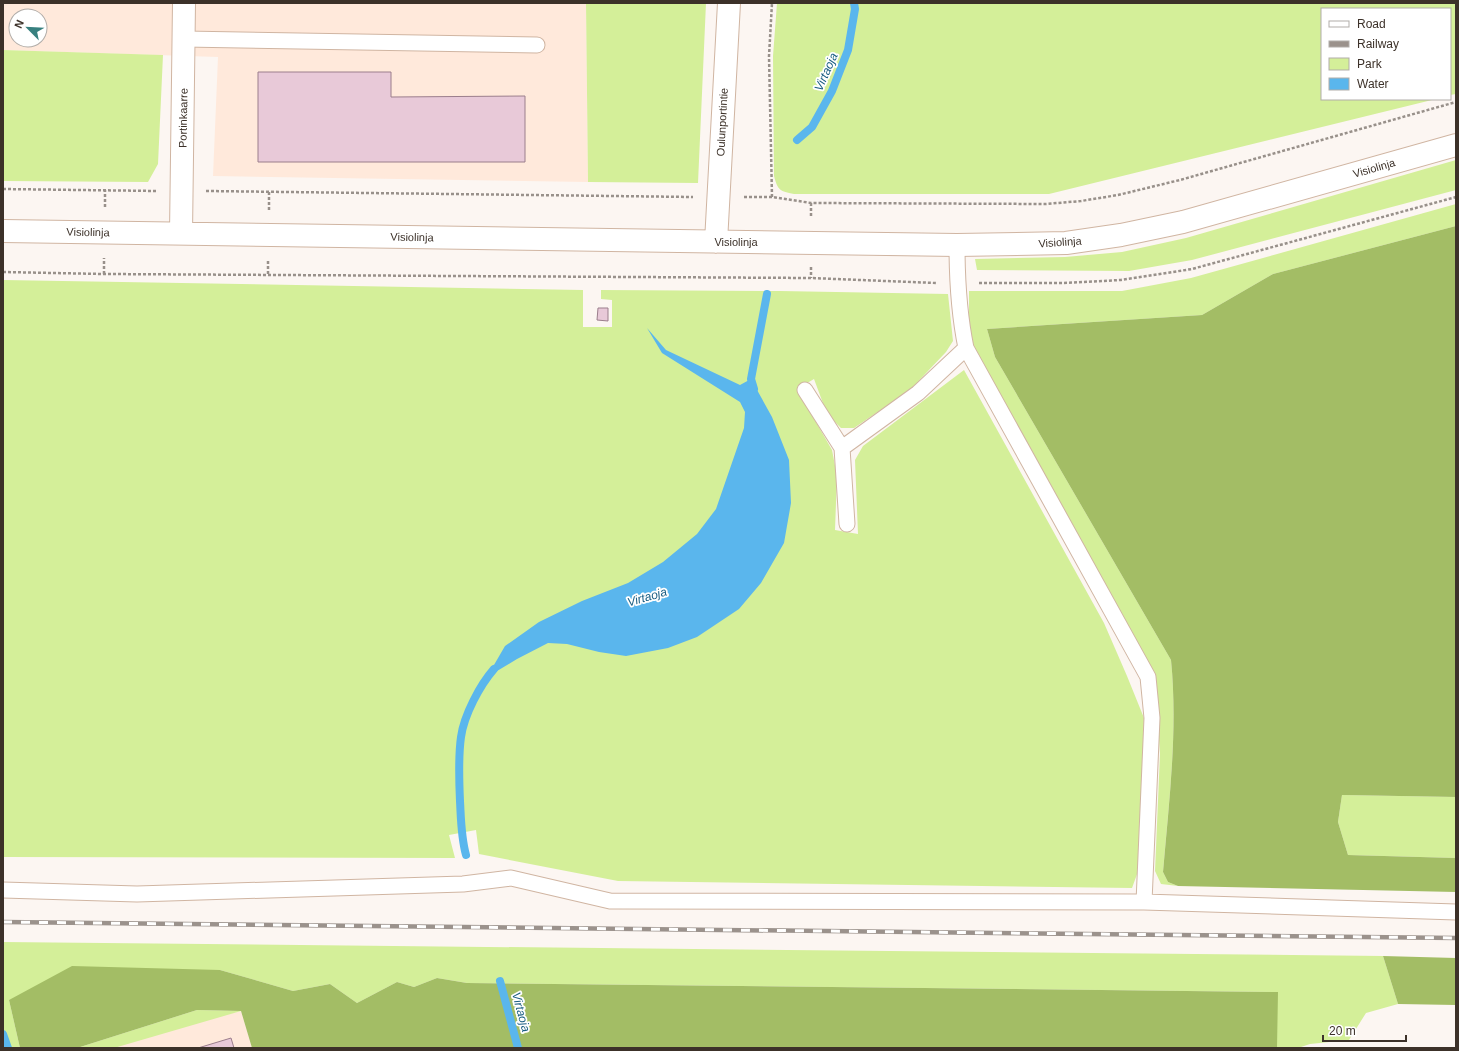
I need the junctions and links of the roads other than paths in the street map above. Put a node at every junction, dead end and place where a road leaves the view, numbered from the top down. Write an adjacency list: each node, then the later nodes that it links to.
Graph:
1 (184, 3): 3 (street, Portinkaarre)
2 (729, 3): 8 (street, Oulunportintie)
3 (184, 38): 4 (lane); 7 (street, Portinkaarre)
4 (537, 45)
5 (1456, 145): 9 (street, Visiolinja)
6 (3, 231): 7 (street, Visiolinja)
7 (181, 233): 8 (street, Visiolinja)
8 (716, 242): 9 (street, Visiolinja)
9 (957, 245): 10 (lane)
10 (966, 348): 12 (lane); 15 (lane)
11 (805, 390): 12 (lane)
12 (842, 448): 13 (lane)
13 (846, 524)
14 (3, 890): 15 (lane)
15 (1144, 902): 16 (lane)
16 (1456, 912)

